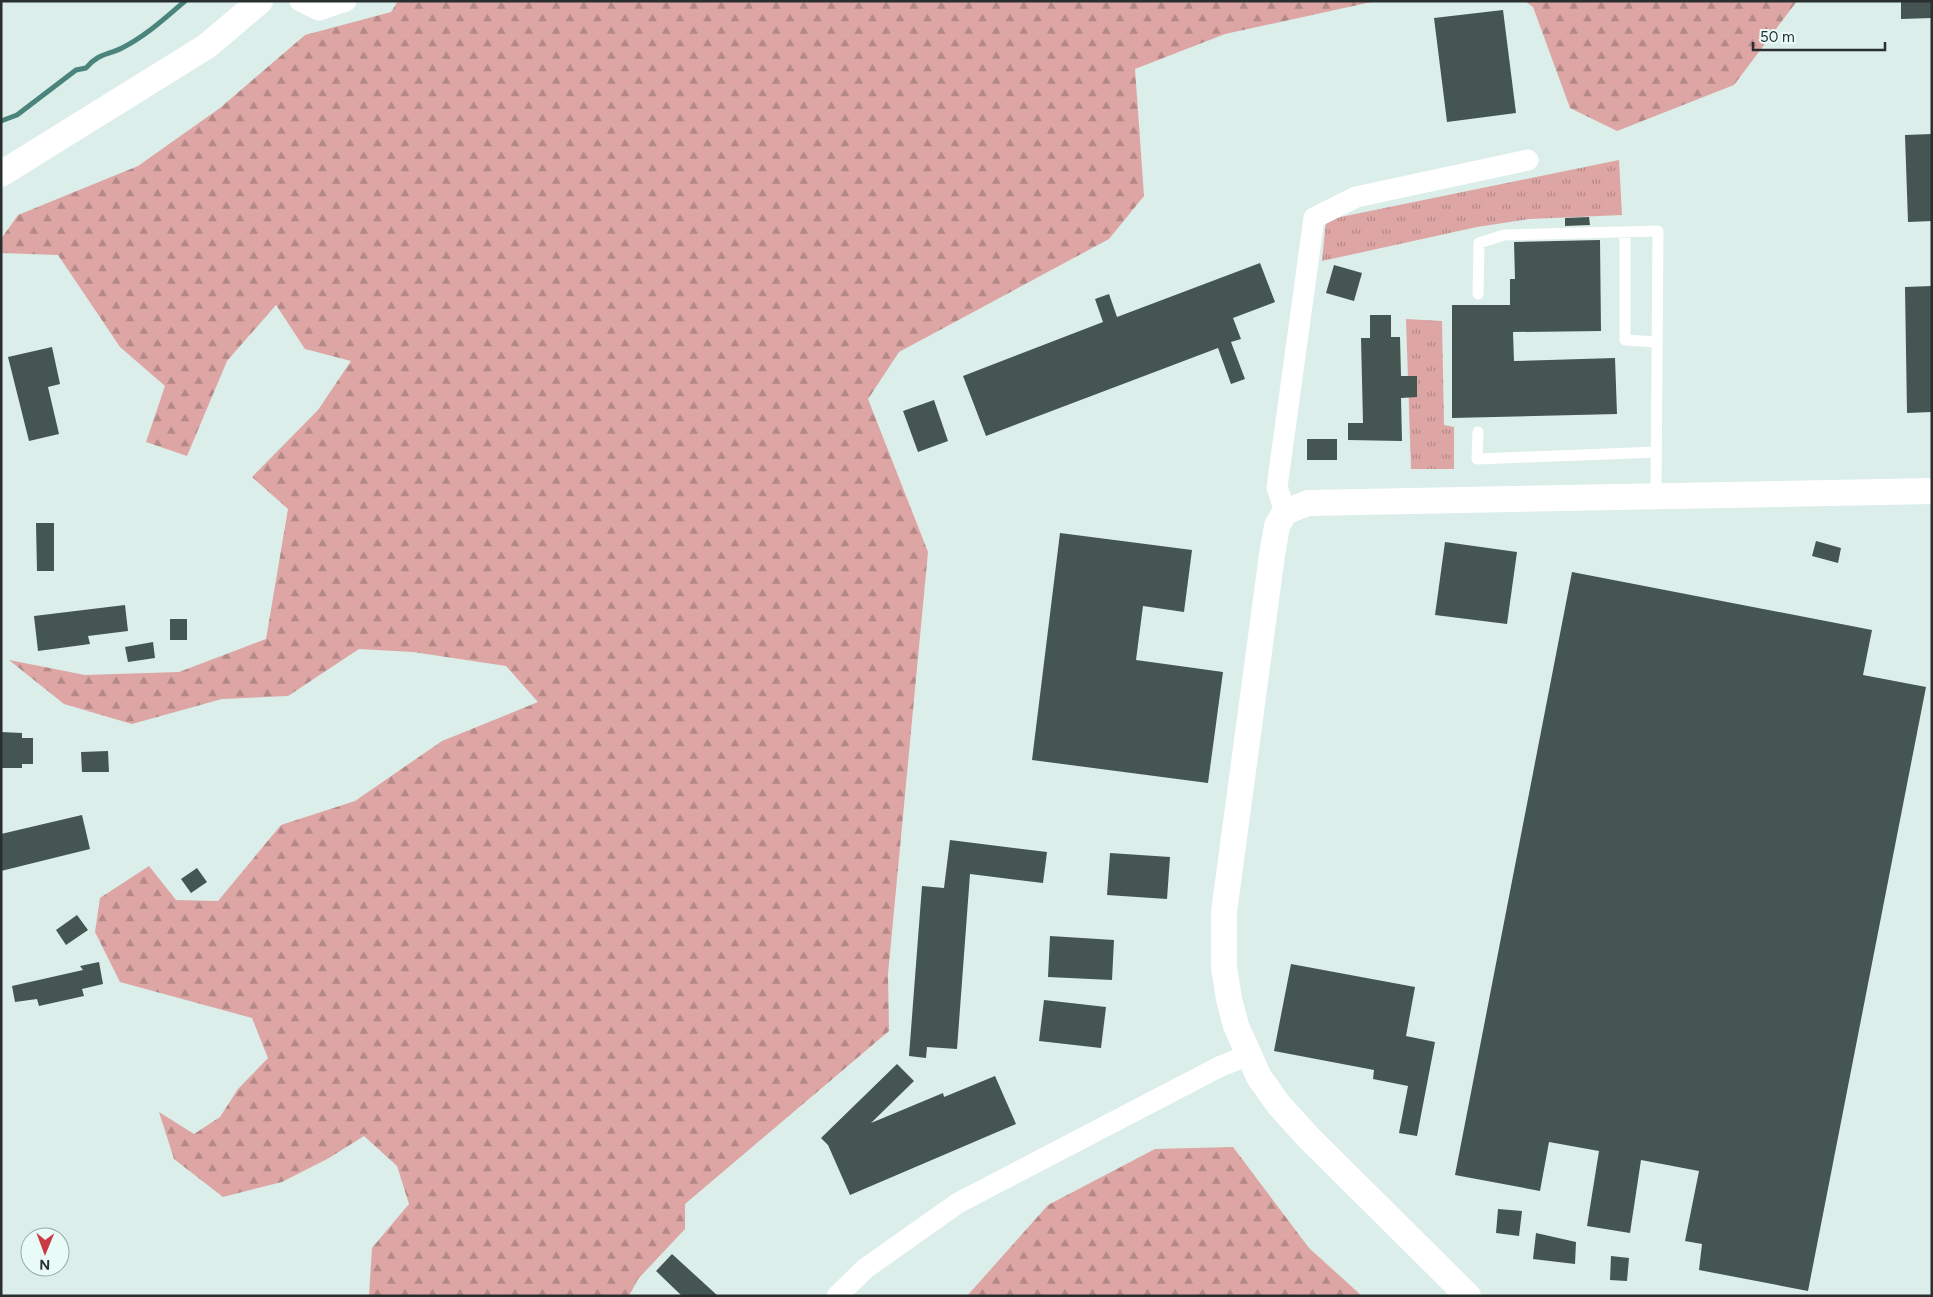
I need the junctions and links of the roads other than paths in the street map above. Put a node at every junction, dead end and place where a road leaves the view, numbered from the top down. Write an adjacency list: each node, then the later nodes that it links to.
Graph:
1 (260, 1): 5 (street)
2 (300, 1): 3 (street)
3 (346, 1)
4 (1528, 160): 13 (street)
5 (1, 174)
6 (1625, 232): 7 (lane); 8 (lane); 8 (lane)
7 (1478, 294)
8 (1657, 342): 10 (lane)
9 (1478, 432): 10 (lane)
10 (1656, 452): 12 (lane)
11 (1932, 491): 12 (street)
12 (1656, 496): 13 (street)
13 (1285, 512): 14 (street)
14 (1248, 1056): 15 (street); 16 (street)
15 (837, 1296)
16 (1468, 1296)

